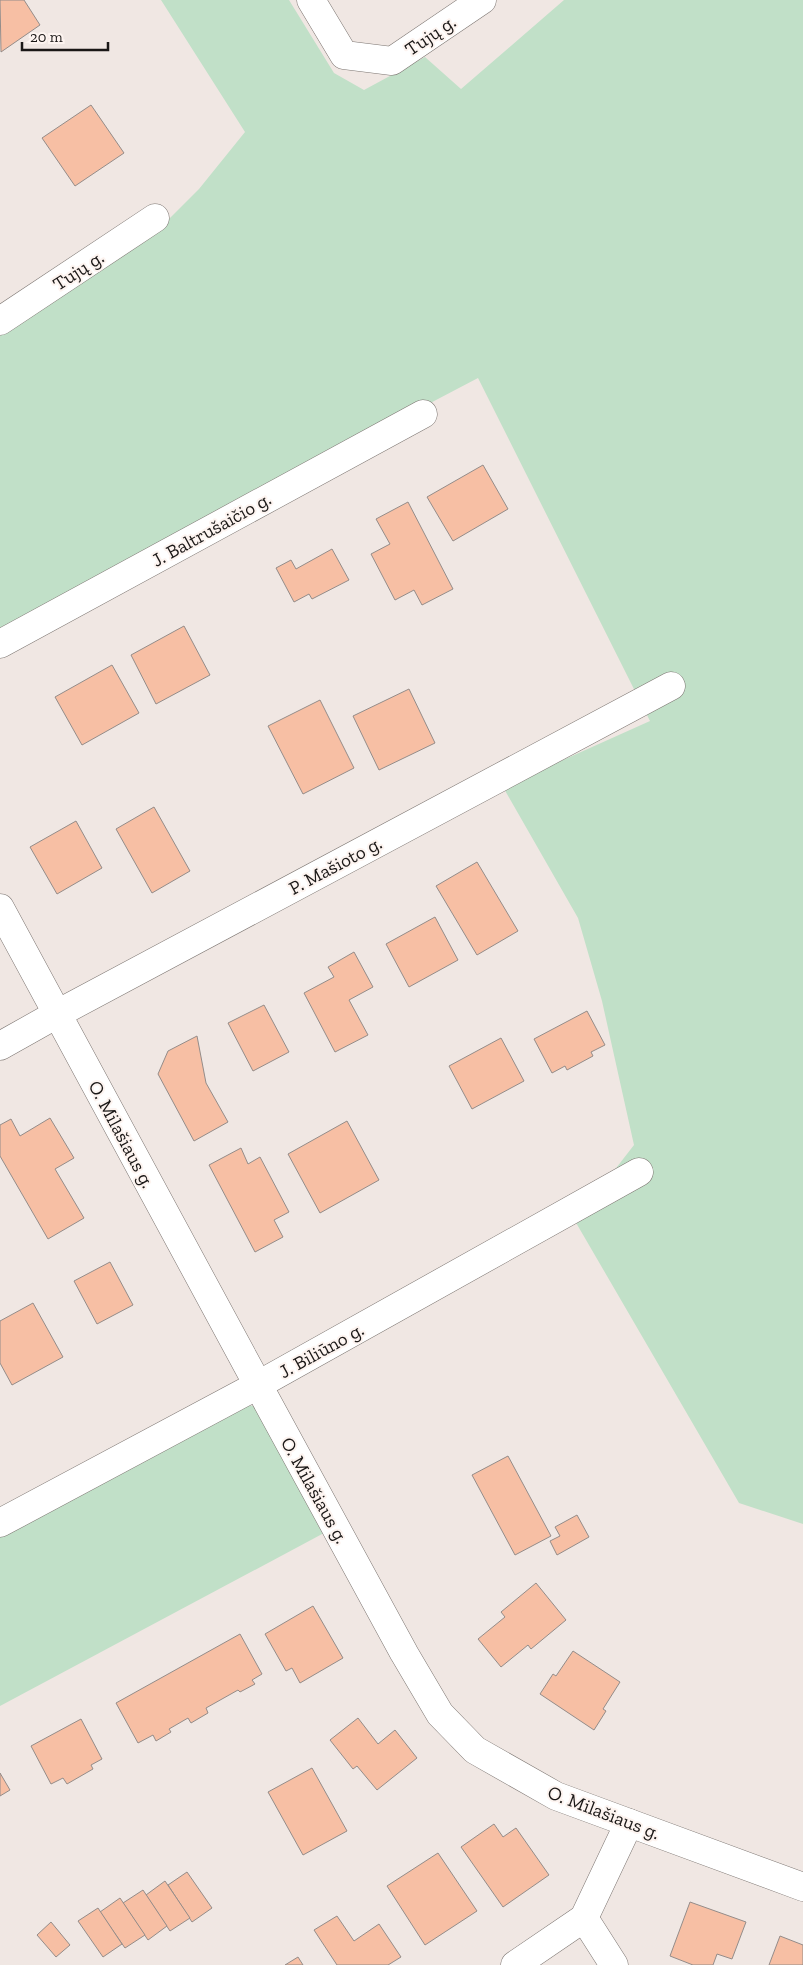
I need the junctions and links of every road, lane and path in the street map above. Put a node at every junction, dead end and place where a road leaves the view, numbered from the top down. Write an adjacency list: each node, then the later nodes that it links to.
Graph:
1 (311, 0): 2 (street, Tujų g.)
2 (482, 0)
3 (155, 218): 4 (street, Tujų g.)
4 (0, 321)
5 (423, 414): 6 (street, J. Baltrušaičio g.)
6 (0, 644)
7 (670, 686): 9 (street, P. Mašioto g.)
8 (0, 908): 9 (street, O. Milašiaus g.)
9 (57, 1014): 10 (street, P. Mašioto g.); 12 (street, O. Milašiaus g.)
10 (0, 1046)
11 (639, 1172): 12 (street, J. Biliūno g.)
12 (258, 1385): 13 (street, J. Biliūno g.); 14 (street, O. Milašiaus g.)
13 (0, 1523)
14 (629, 1823): 15 (street, O. Milašiaus g.); 16 (street)
15 (803, 1887)
16 (584, 1918): 17 (street); 18 (street)
17 (516, 1965)
18 (614, 1965)

